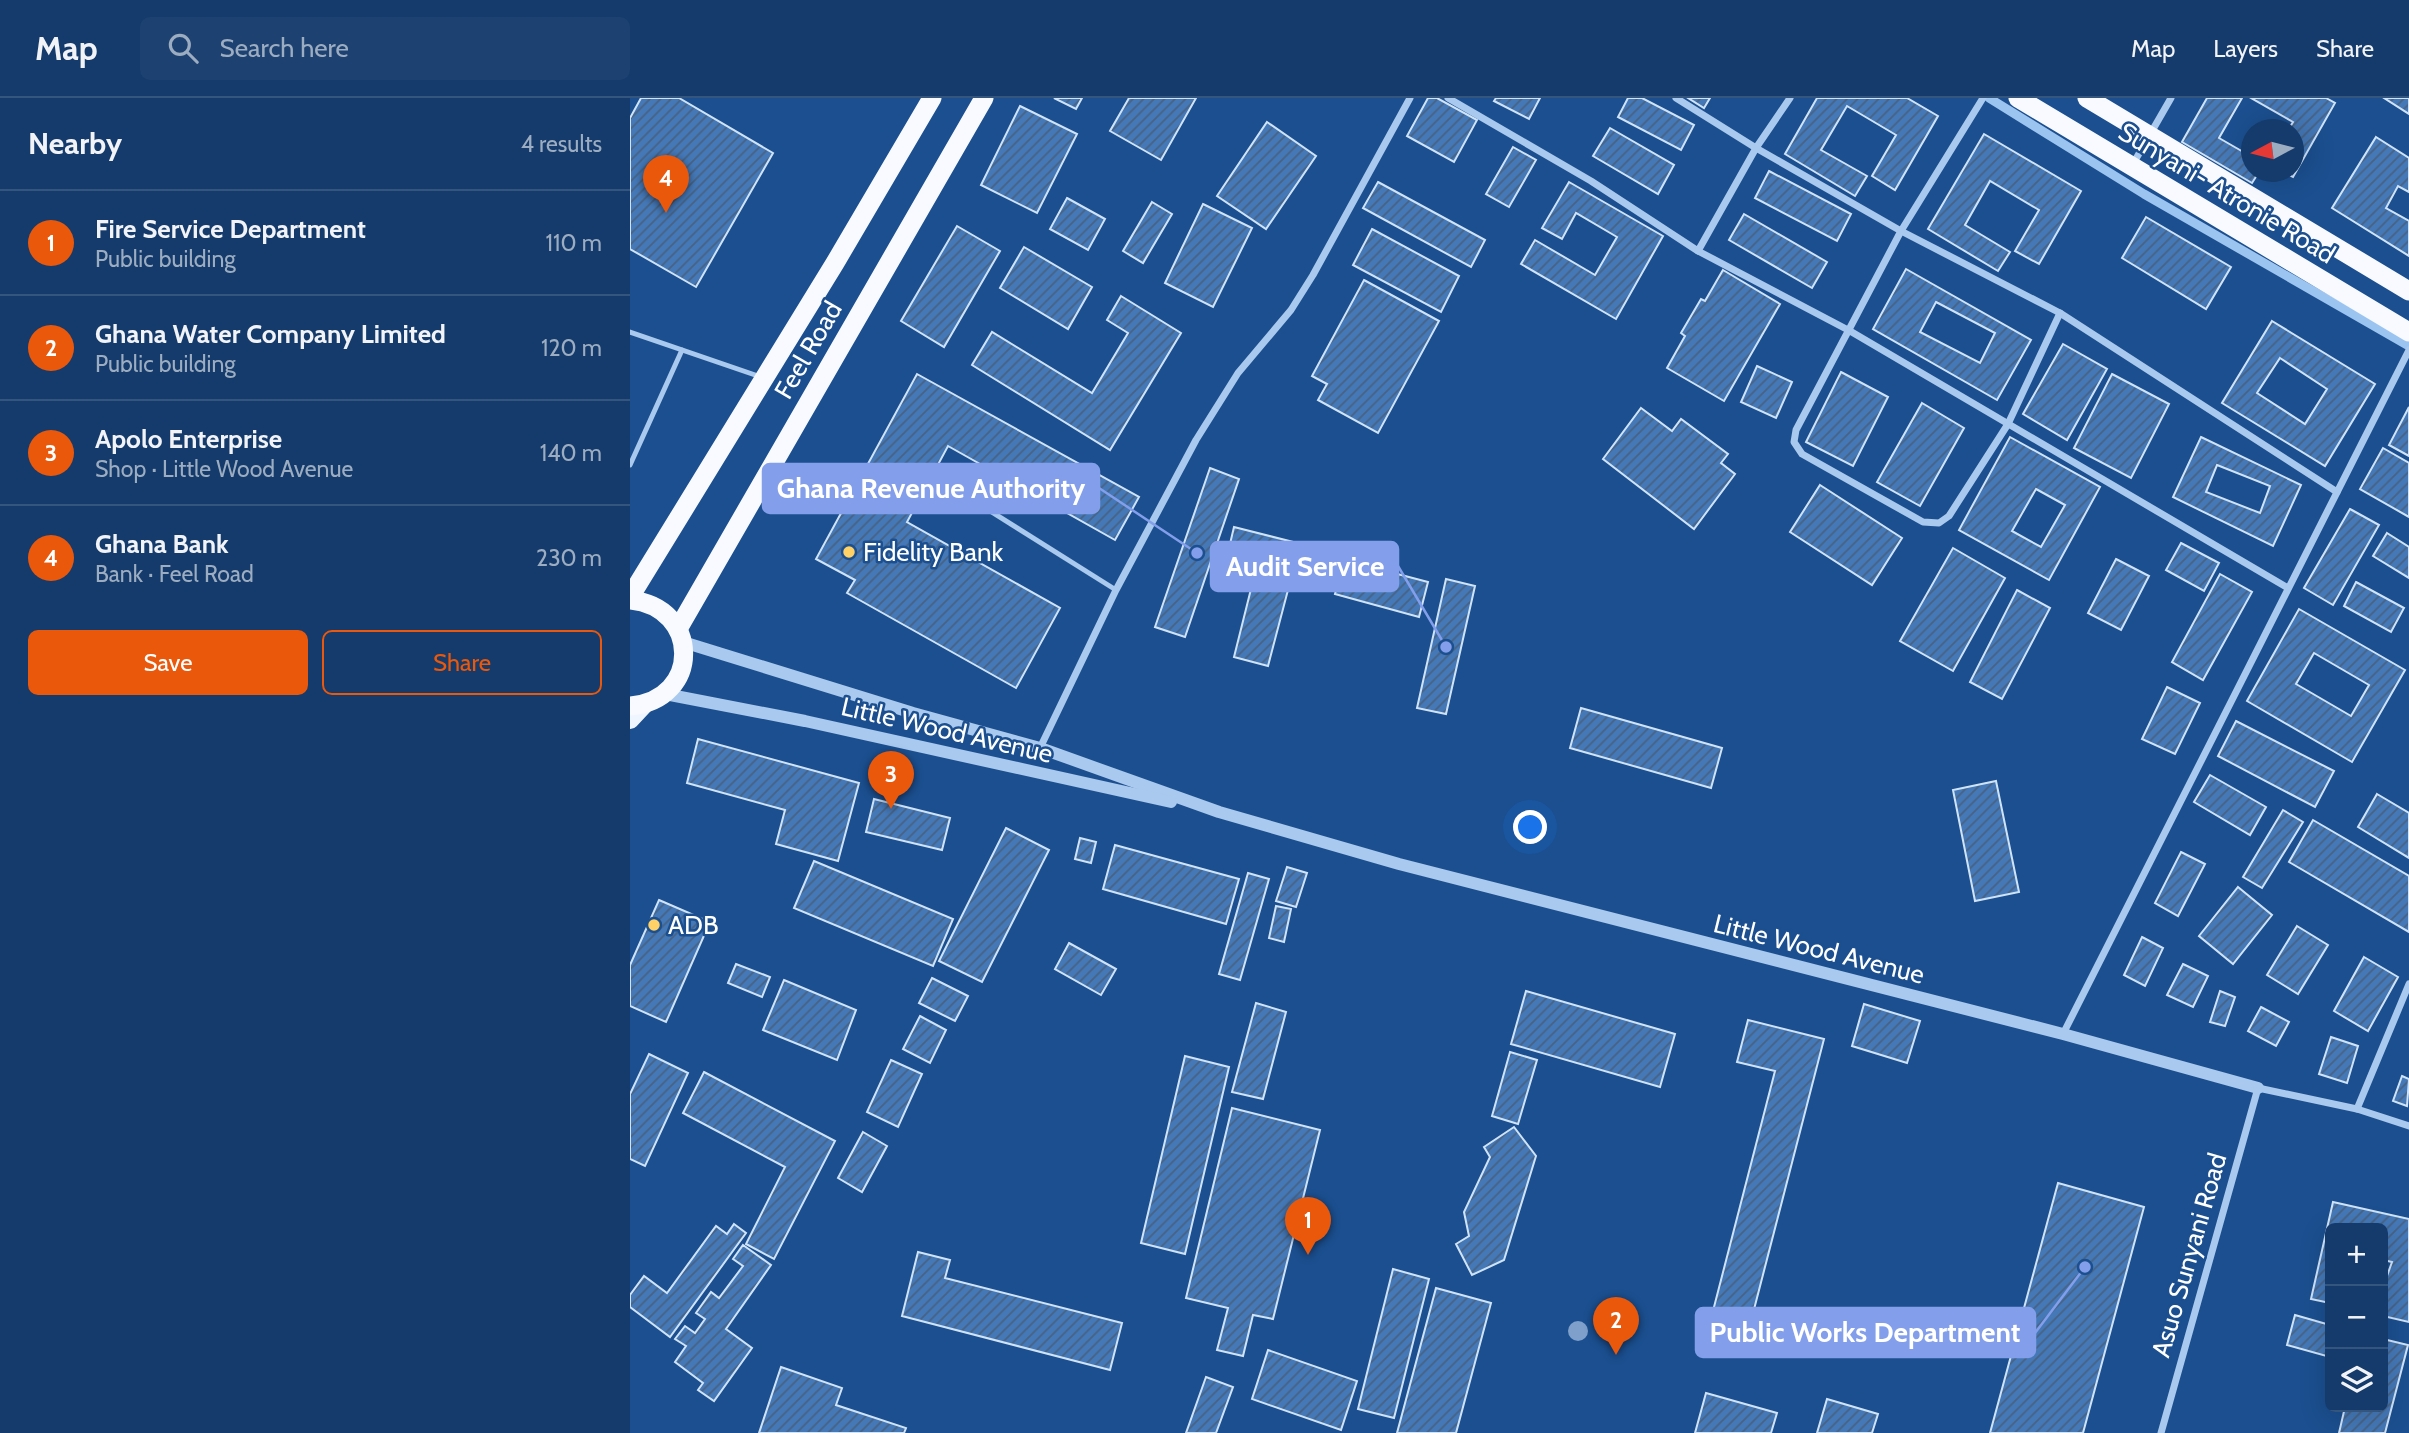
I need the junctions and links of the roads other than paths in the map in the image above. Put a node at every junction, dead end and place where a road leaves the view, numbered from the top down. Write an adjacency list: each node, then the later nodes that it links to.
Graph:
1 (932, 98): 23 (highway, Feel Road)
2 (984, 98): 31 (highway, Feel Road)
3 (1410, 98): 29 (street)
4 (1448, 98): 15 (street)
5 (1676, 98): 12 (street)
6 (1790, 98): 12 (street)
7 (1983, 98): 14 (street)
8 (2018, 98): 13 (highway, Sunyani- Atronie Road)
9 (2087, 98): 11 (highway)
10 (2171, 98): 11 (street)
11 (2150, 134): 13 (street); 16 (highway)
12 (1756, 148): 14 (street); 15 (street)
13 (2132, 167): 20 (highway, Sunyani- Atronie Road)
14 (1901, 231): 17 (street); 18 (street)
15 (1698, 251): 18 (street)
16 (2409, 291)
17 (2060, 313): 24 (street); 27 (street)
18 (1850, 331): 24 (street); 24 (street)
19 (630, 332): 21 (lane)
20 (2409, 332)
21 (682, 350): 23 (lane); 25 (lane)
22 (2409, 350): 27 (street)
23 (764, 379): 30 (highway, Feel Road)
24 (2008, 424): 28 (street)
25 (630, 465)
26 (952, 487): 29 (lane)
27 (2337, 492): 28 (street)
28 (2288, 588): 38 (street)
29 (1116, 590): 35 (street)
30 (630, 598): 31 (highway)
31 (681, 635): 32 (highway); 35 (street, Little Wood Avenue)
32 (665, 694): 33 (highway); 36 (street, Little Wood Avenue)
33 (637, 705): 34 (main road)
34 (630, 720)
35 (1040, 748): 36 (street, Little Wood Avenue)
36 (1219, 812): 38 (street, Little Wood Avenue)
37 (2409, 984): 40 (street)
38 (2063, 1034): 39 (street, Little Wood Avenue)
39 (2258, 1088): 40 (street, Little Wood Avenue); 42 (street, Asuo Sunyani Road)
40 (2357, 1109): 41 (street, Little Wood Avenue)
41 (2409, 1126)
42 (2161, 1433)

